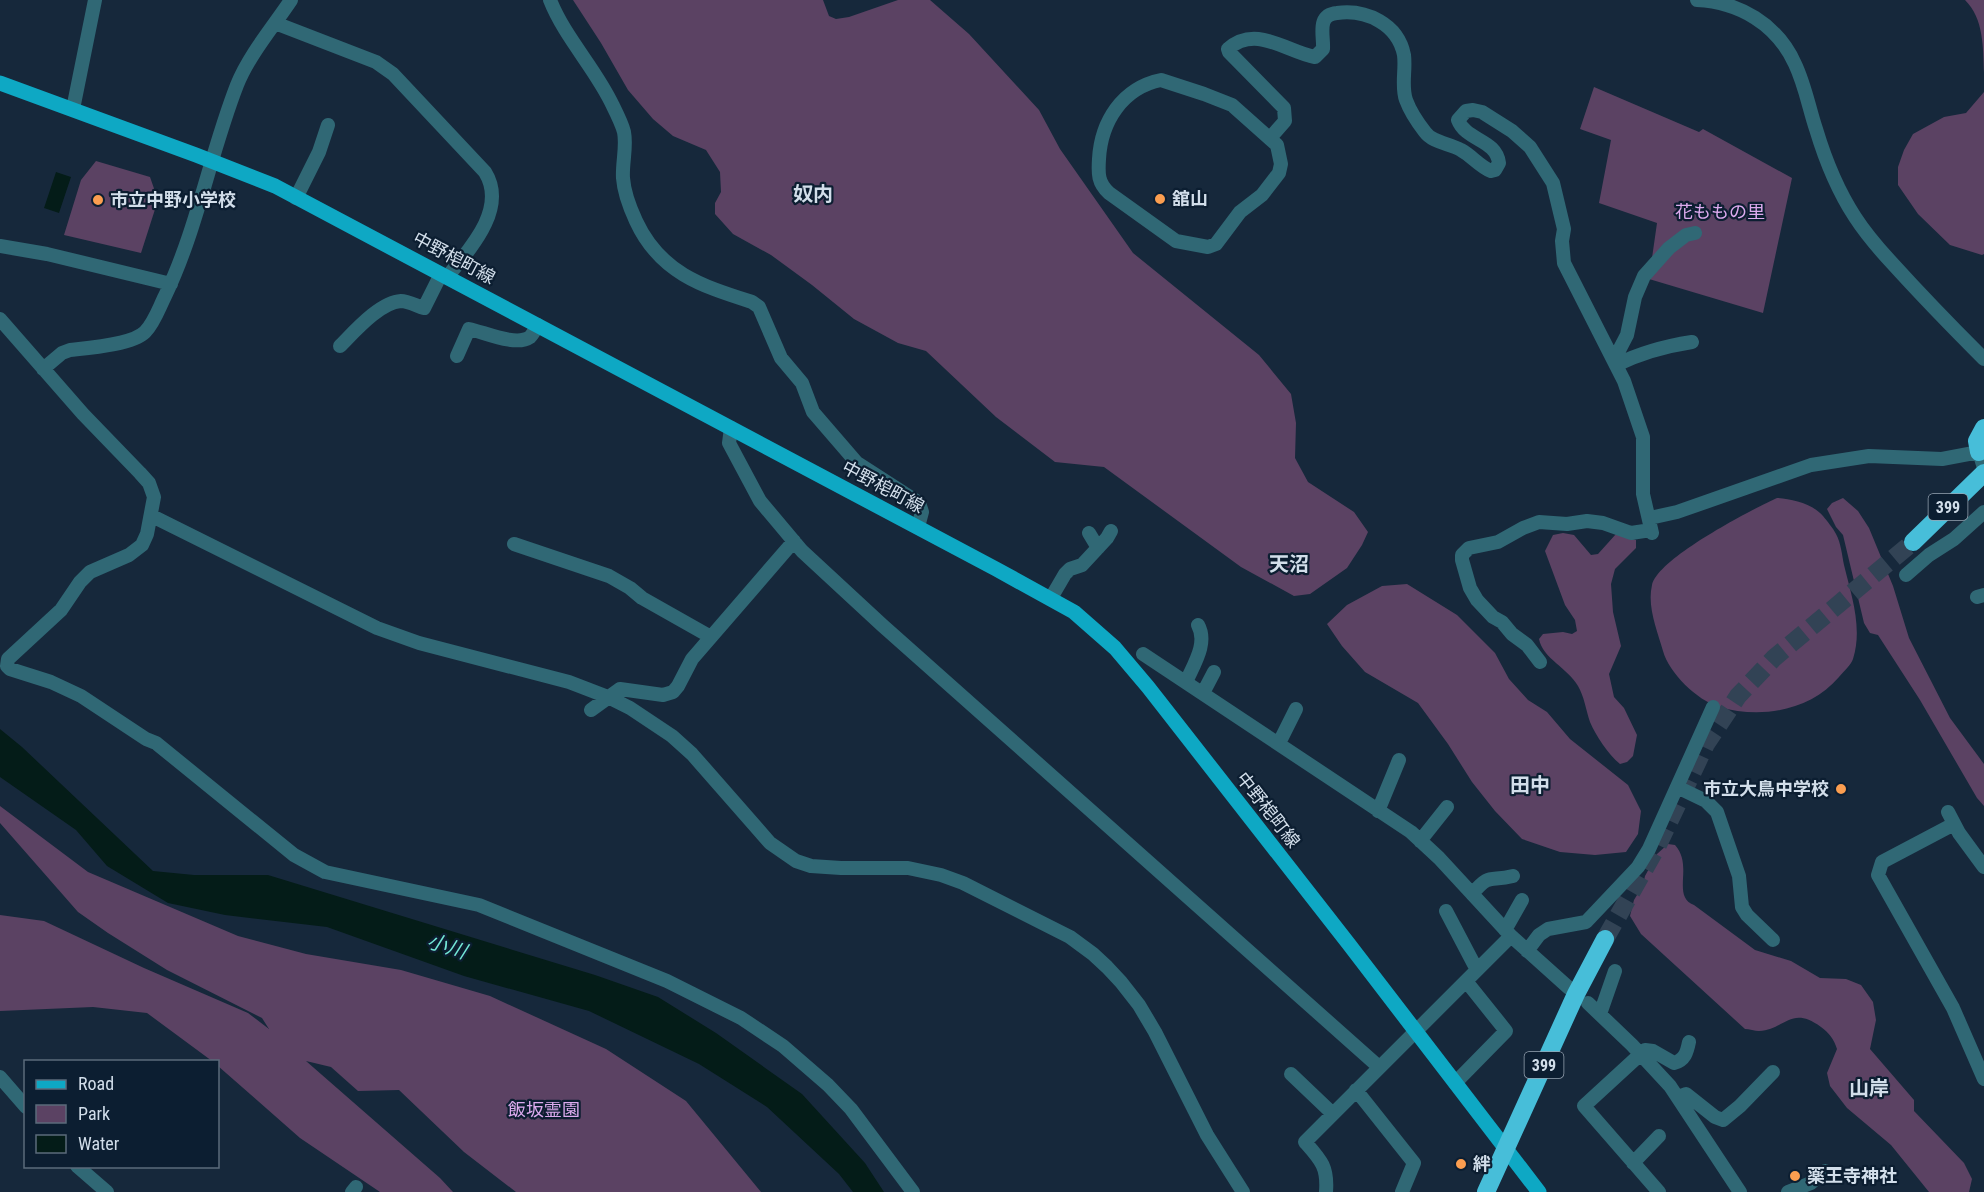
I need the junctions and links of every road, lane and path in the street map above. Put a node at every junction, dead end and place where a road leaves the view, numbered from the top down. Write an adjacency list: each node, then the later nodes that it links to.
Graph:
1 (95, 0): 7 (street)
2 (291, 0): 5 (street)
3 (550, 0): 30 (street)
4 (1697, 0): 21 (street)
5 (275, 23): 10 (street); 14 (street)
6 (0, 83): 7 (main road, 中野梍町線)
7 (73, 109): 10 (main road, 中野梍町線)
8 (328, 125): 11 (street)
9 (1271, 137): 9 (street); 22 (street)
10 (211, 161): 11 (main road, 中野梍町線); 15 (street)
11 (296, 198): 14 (main road, 中野梍町線)
12 (1695, 233): 22 (street)
13 (0, 246): 15 (street)
14 (444, 275): 17 (main road, 中野梍町線); 19 (street)
15 (171, 284): 23 (street)
16 (0, 319): 23 (street)
17 (538, 325): 20 (street); 24 (main road, 中野梍町線)
18 (1692, 342): 22 (street)
19 (340, 346)
20 (457, 356)
21 (1984, 359)
22 (1615, 363): 31 (street)
23 (43, 369): 29 (street)
24 (731, 428): 30 (main road, 中野梍町線); 34 (street)
25 (1984, 428): 26 (highway)
26 (1981, 460): 31 (street)
27 (1984, 473): 35 (highway, 399)
28 (1984, 512): 38 (street)
29 (152, 516): 49 (street); 93 (street)
30 (918, 527): 39 (main road, 中野梍町線)
31 (1651, 527): 43 (street)
32 (1111, 531): 37 (street)
33 (1089, 533): 37 (street)
34 (794, 541): 41 (street); 77 (street)
35 (1912, 542)
36 (514, 544): 41 (street)
37 (1098, 548): 39 (street)
38 (1906, 575)
39 (1051, 598): 46 (main road, 中野梍町線)
40 (1198, 625): 47 (street)
41 (711, 637): 49 (street)
42 (1143, 654): 44 (street)
43 (1540, 662)
44 (1157, 663): 46 (street); 47 (street)
45 (1214, 672): 48 (street)
46 (1142, 680): 74 (main road, 中野梍町線)
47 (1186, 682): 48 (street)
48 (1203, 693): 53 (street)
49 (608, 697): 52 (street); 94 (street)
50 (1713, 707): 55 (street)
51 (1296, 709): 53 (street)
52 (591, 710)
53 (1279, 743): 57 (street)
54 (1399, 760): 57 (street)
55 (1677, 787): 66 (street); 67 (street)
56 (1447, 807): 58 (street)
57 (1378, 811): 58 (street)
58 (1420, 841): 61 (street)
59 (1984, 867): 81 (street)
60 (1513, 876): 61 (street)
61 (1472, 894): 64 (street)
62 (1522, 900): 64 (street)
63 (1446, 911): 68 (street)
64 (1508, 933): 67 (street); 68 (street)
65 (1605, 939): 88 (highway, 399)
66 (1773, 940)
67 (1527, 951): 71 (street)
68 (1477, 970): 70 (street)
69 (1616, 971): 73 (street)
70 (1466, 981): 74 (street); 82 (street)
71 (1569, 988)
72 (1588, 1003): 73 (street)
73 (1600, 1014): 76 (street)
74 (1415, 1031): 77 (street); 82 (main road, 中野梍町線)
75 (1689, 1042): 76 (street)
76 (1640, 1053): 84 (street); 89 (street)
77 (1379, 1067): 83 (street)
78 (1773, 1072): 84 (street)
79 (1290, 1074): 86 (street)
80 (0, 1077): 85 (street)
81 (1984, 1079)
82 (1455, 1083): 88 (main road, 中野梍町線)
83 (1356, 1090): 86 (street); 96 (street)
84 (1678, 1097): 100 (street)
85 (24, 1105)
86 (1333, 1114): 95 (street)
87 (1659, 1136): 89 (street)
88 (1506, 1149): 97 (highway, 399); 98 (main road, 中野梍町線)
89 (1633, 1163): 99 (street)
90 (78, 1168): 92 (street)
91 (1825, 1171): 101 (street)
92 (107, 1192)
93 (913, 1192)
94 (1243, 1192)
95 (1326, 1192)
96 (1402, 1192)
97 (1486, 1192)
98 (1539, 1192)
99 (1659, 1192)
100 (1740, 1192)
101 (1788, 1192)

